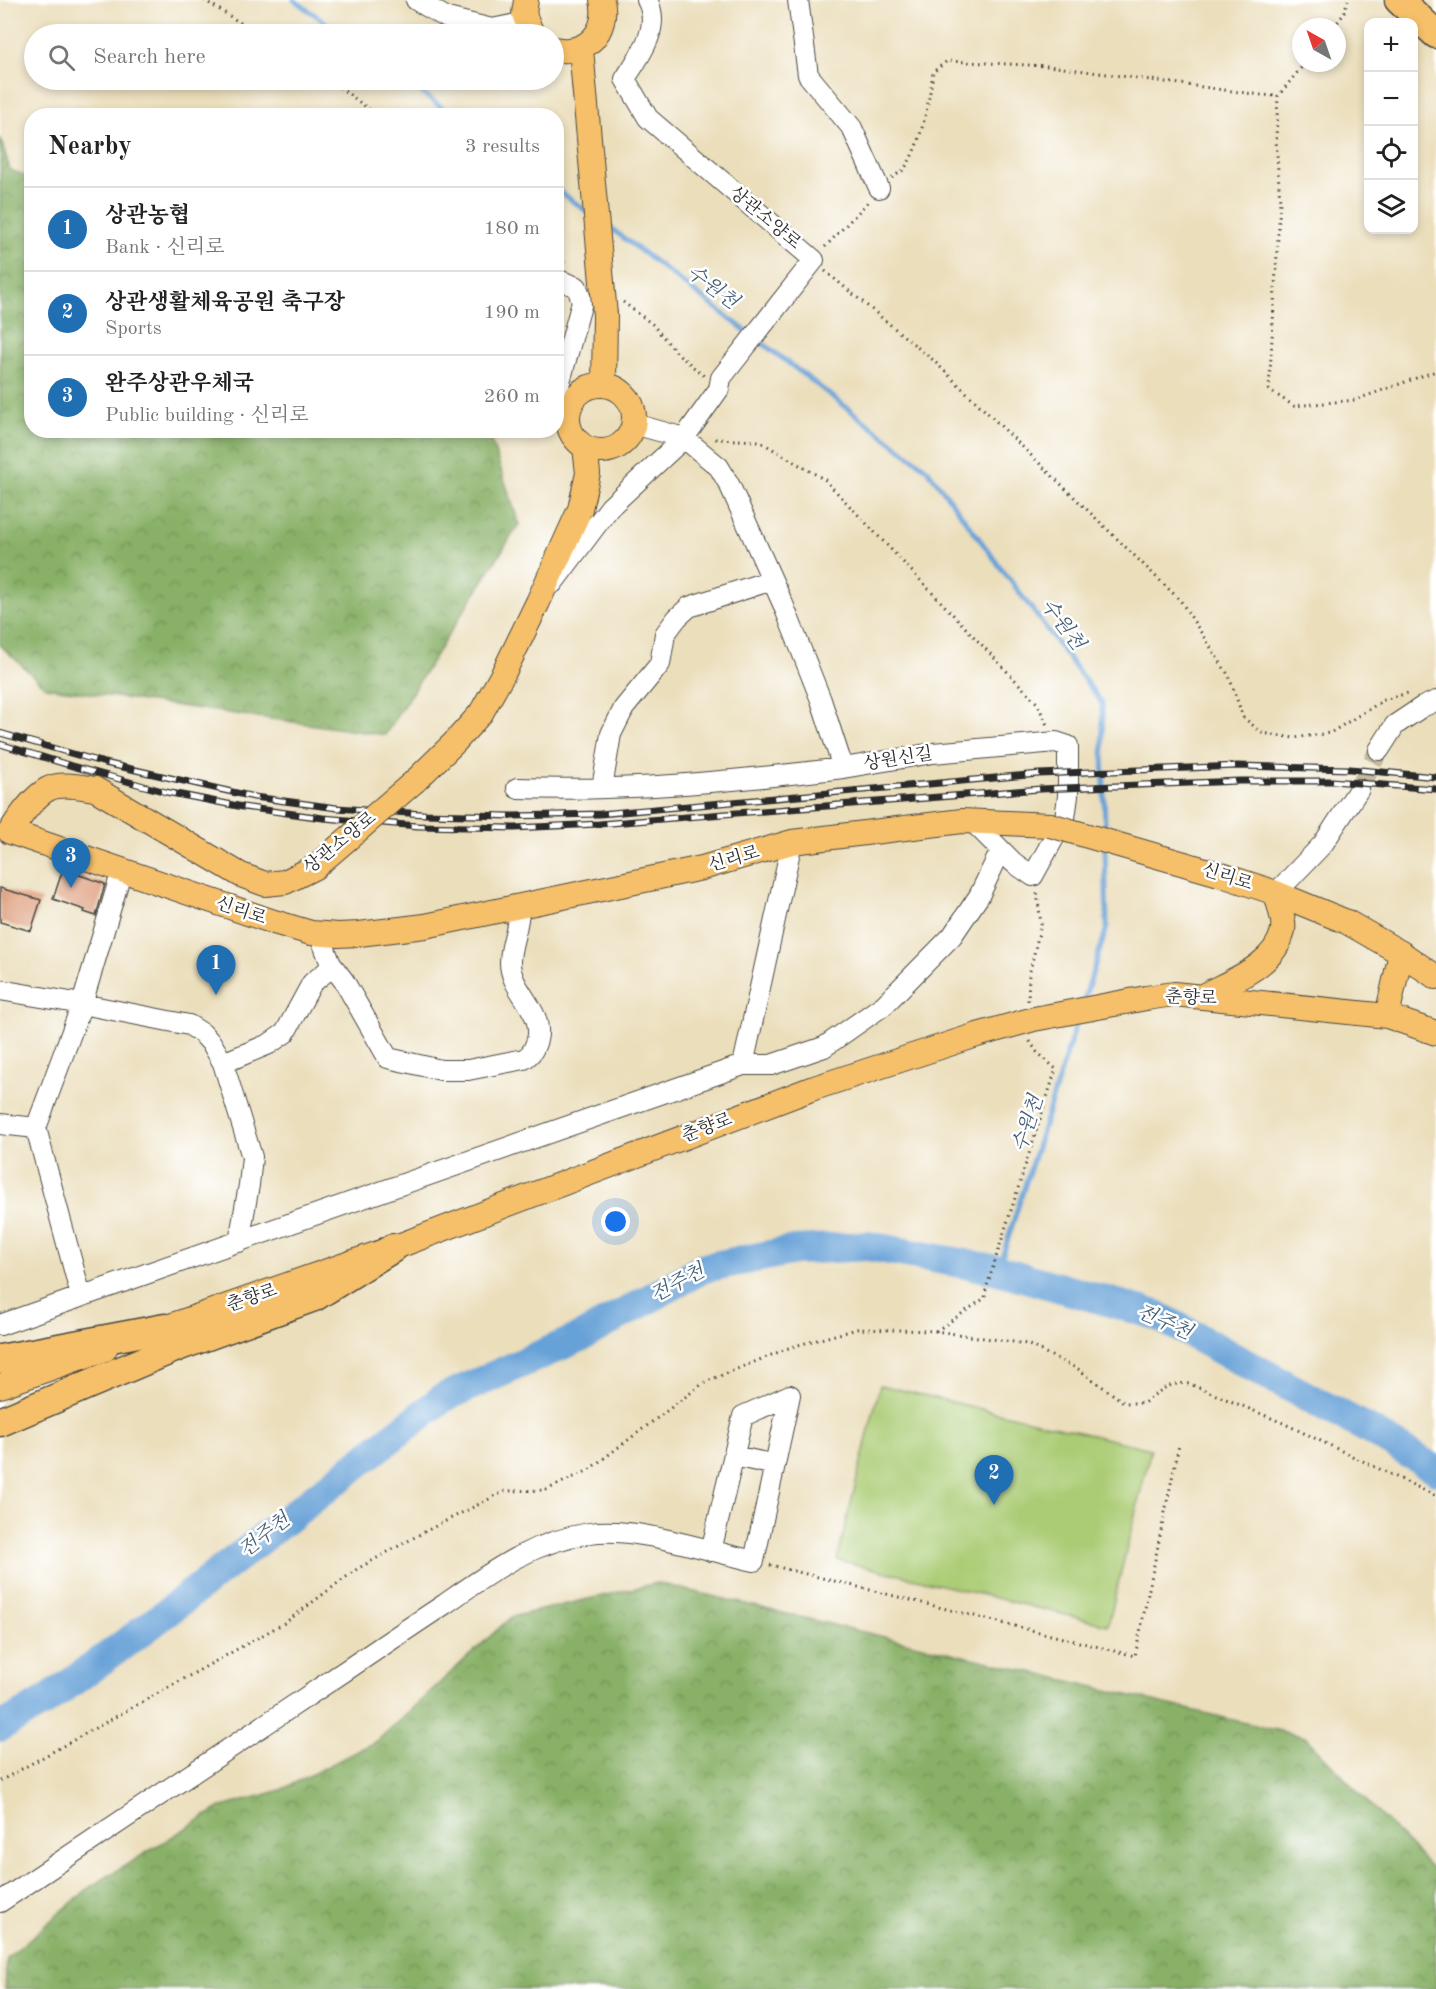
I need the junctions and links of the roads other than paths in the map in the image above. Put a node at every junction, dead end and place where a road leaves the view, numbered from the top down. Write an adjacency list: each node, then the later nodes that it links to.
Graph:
1 (416, 0): 7 (street)
2 (602, 0): 10 (main road)
3 (647, 0): 19 (street, 상관소양로)
4 (798, 0): 12 (street)
5 (1399, 0): 9 (highway)
6 (528, 19): 8 (street)
7 (472, 24)
8 (510, 24)
9 (1436, 34)
10 (581, 48): 11 (main road); 15 (main road, bridge)
11 (564, 51)
12 (879, 188)
13 (564, 274): 14 (street)
14 (564, 367)
15 (604, 385): 17 (main road); 18 (main road)
16 (564, 403): 17 (street)
17 (568, 418): 20 (main road)
18 (634, 424): 19 (street); 20 (main road)
19 (684, 438): 21 (street, 상원신길); 22 (street, 상관소양로)
20 (585, 447): 22 (main road, 상관소양로)
21 (772, 580): 25 (street, 상원신길); 27 (street)
22 (538, 602): 30 (main road, 상관소양로, bridge)
23 (1436, 701): 24 (street)
24 (1379, 750)
25 (843, 768): 27 (street); 32 (street, 상원신길)
26 (517, 788): 27 (street)
27 (602, 788)
28 (1359, 789): 34 (street)
29 (972, 821): 31 (main road, 신리로); 32 (street); 34 (main road, 신리로, bridge)
30 (5, 830): 33 (main road, 신리로)
31 (792, 842): 35 (main road, 신리로); 46 (street)
32 (1001, 850): 46 (street)
33 (122, 870): 36 (main road, 신리로); 42 (street)
34 (1276, 893): 37 (main road, 신리로); 41 (main road)
35 (519, 906): 36 (main road, 신리로); 38 (street)
36 (319, 933): 38 (street)
37 (1401, 953): 39 (main road, 신리로); 43 (main road)
38 (331, 964): 45 (street)
39 (1436, 977)
40 (0, 990): 42 (street)
41 (1201, 997): 43 (main road, 춘향로); 50 (main road, 춘향로, bridge)
42 (82, 1004): 45 (street); 48 (street)
43 (1387, 1016): 44 (main road, 춘향로)
44 (1436, 1034)
45 (223, 1063): 49 (street)
46 (743, 1065): 49 (street)
47 (0, 1124): 48 (street)
48 (36, 1128): 51 (street)
49 (239, 1242): 51 (street)
50 (393, 1248): 53 (main road, 춘향로); 56 (highway)
51 (81, 1296): 52 (street)
52 (0, 1325)
53 (165, 1328): 54 (highway); 55 (main road, 춘향로)
54 (0, 1359)
55 (0, 1386)
56 (0, 1422)
57 (734, 1456): 58 (street); 58 (street); 59 (street)
58 (775, 1465): 59 (street)
59 (711, 1551): 60 (street)
60 (0, 1902)

